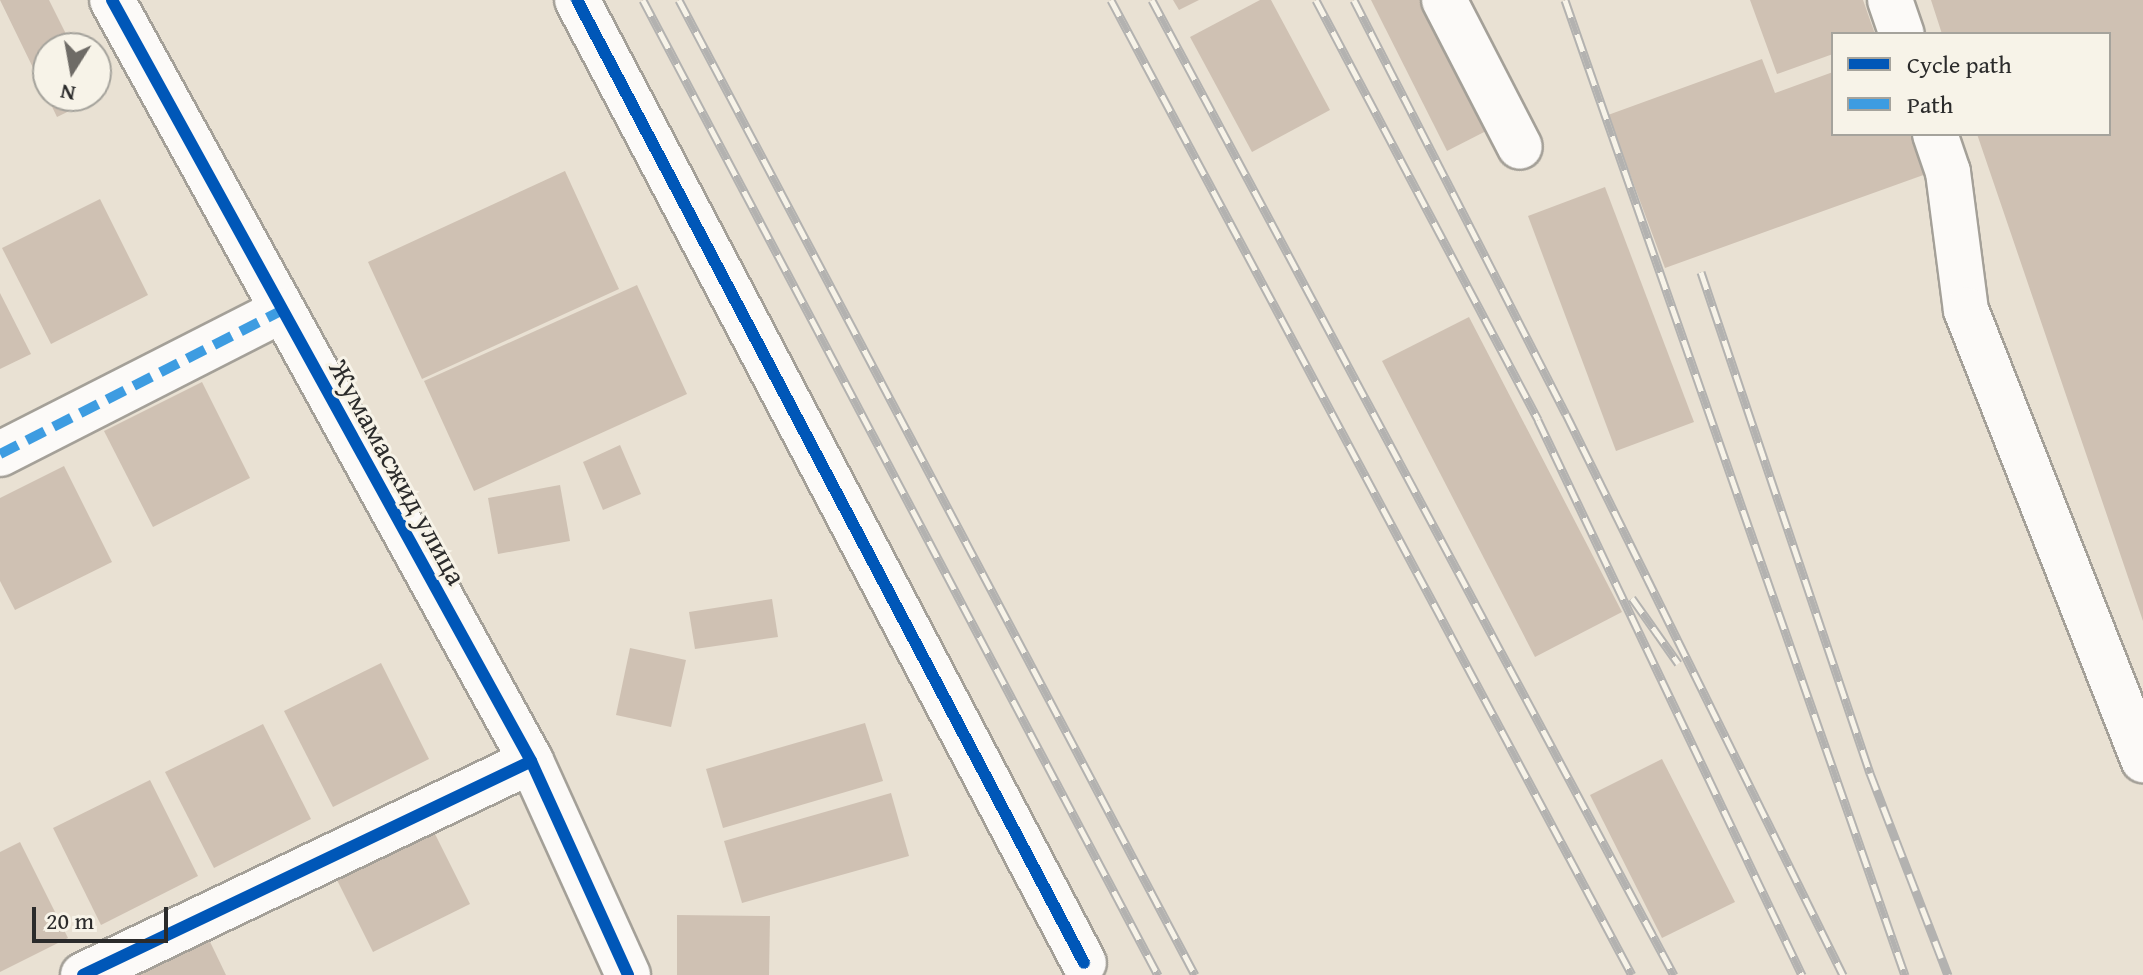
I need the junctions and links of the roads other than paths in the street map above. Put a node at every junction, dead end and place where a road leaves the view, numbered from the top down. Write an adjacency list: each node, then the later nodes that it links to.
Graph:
1 (112, 0): 8 (street, Жумамасжид улица)
2 (577, 0): 12 (street)
3 (1444, 0): 7 (street)
4 (1890, 0): 5 (street)
5 (1901, 32)
6 (1936, 136): 10 (street)
7 (1520, 147)
8 (281, 311): 9 (street); 11 (street, Жумамасжид улица)
9 (0, 454)
10 (2143, 760)
11 (531, 761): 13 (street); 14 (street, Жумамасжид улица)
12 (1084, 963)
13 (83, 975)
14 (628, 975)

